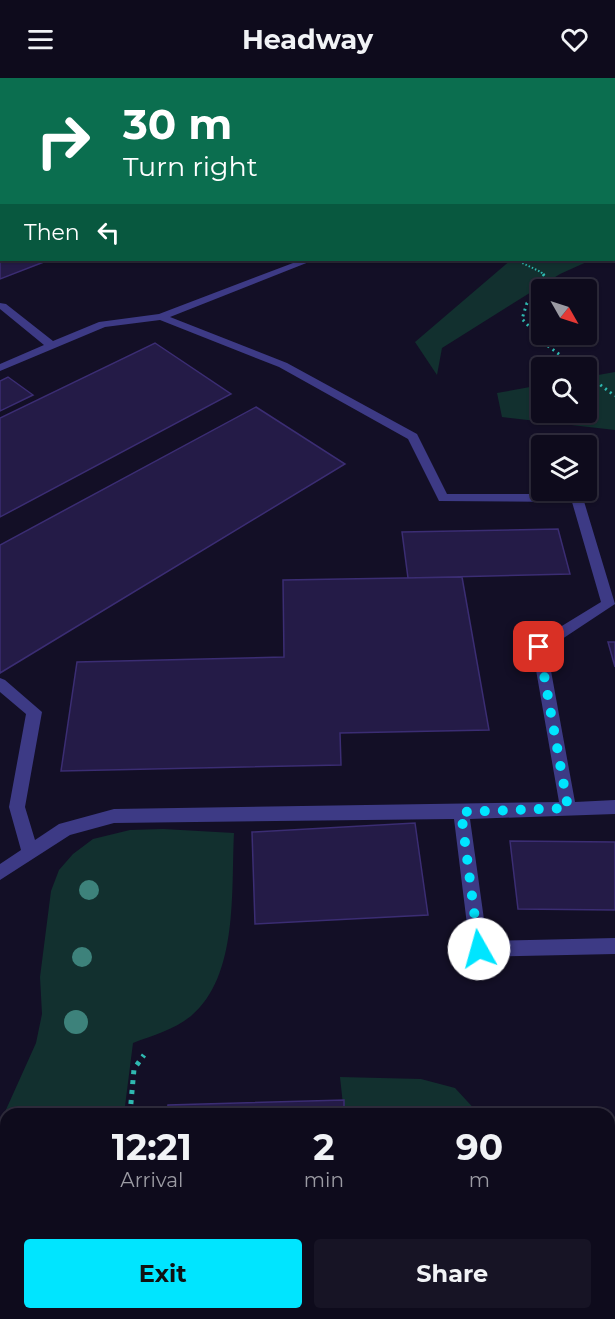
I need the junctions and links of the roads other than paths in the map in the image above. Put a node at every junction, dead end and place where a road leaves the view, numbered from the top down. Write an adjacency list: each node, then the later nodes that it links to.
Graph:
1 (306, 261): 3 (lane)
2 (2, 306): 4 (lane)
3 (161, 317): 4 (lane); 8 (lane)
4 (51, 345): 5 (lane)
5 (0, 368)
6 (0, 684): 10 (lane)
7 (615, 807): 8 (lane)
8 (568, 808): 9 (lane)
9 (461, 812): 10 (lane); 12 (lane)
10 (30, 852): 11 (lane)
11 (0, 873)
12 (615, 946)

